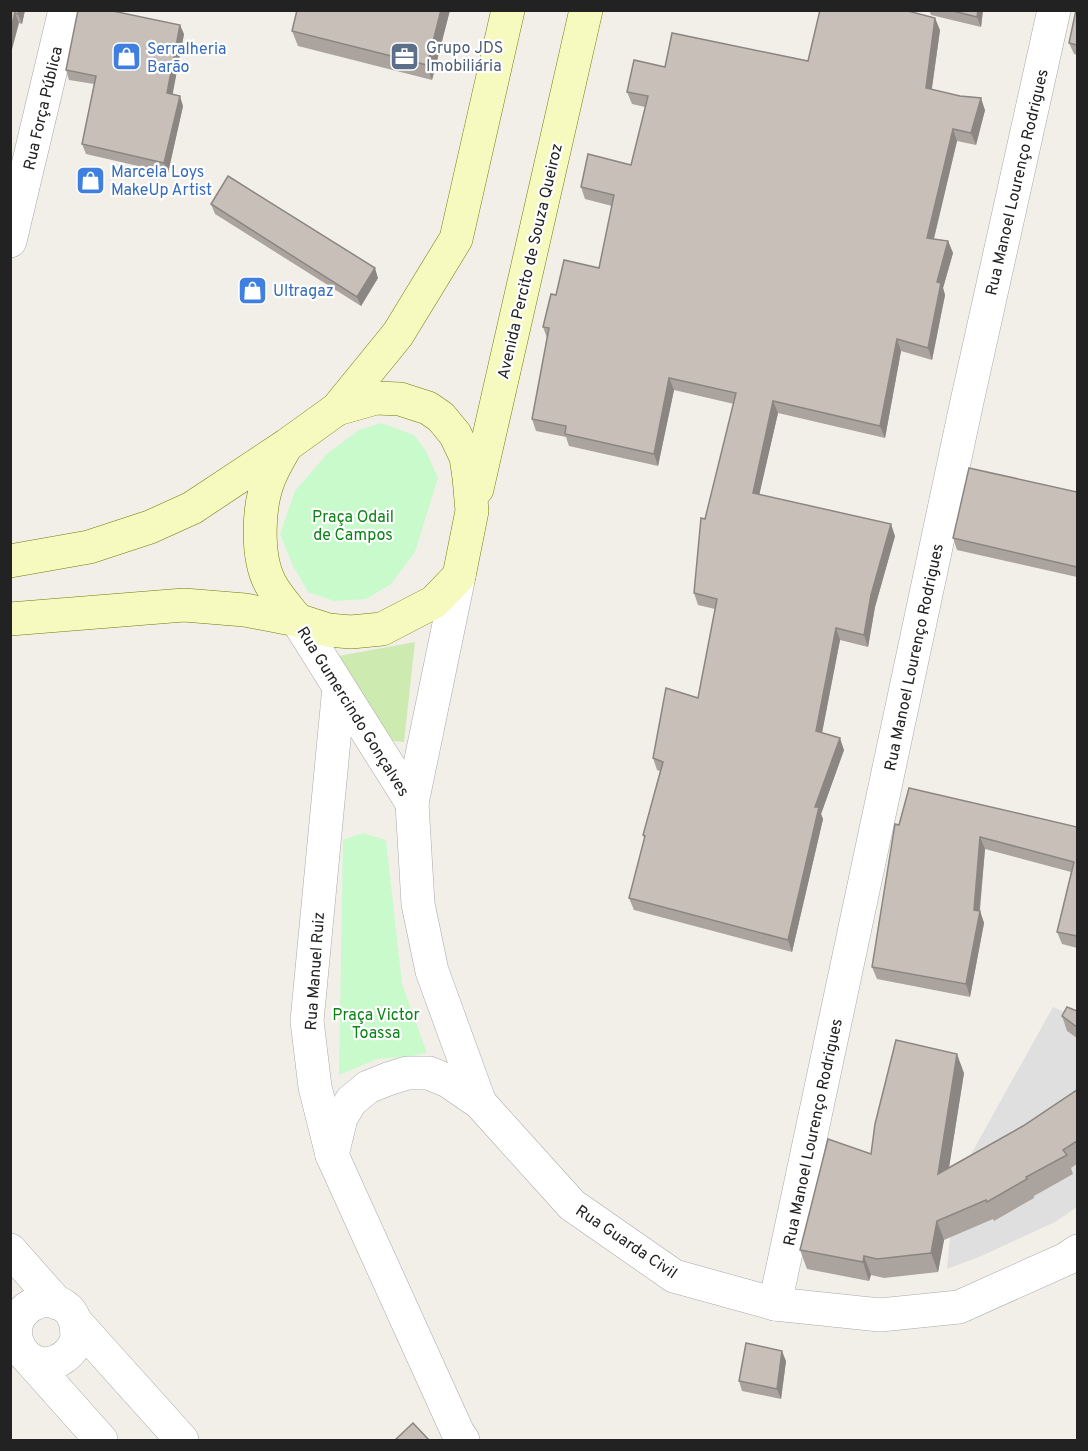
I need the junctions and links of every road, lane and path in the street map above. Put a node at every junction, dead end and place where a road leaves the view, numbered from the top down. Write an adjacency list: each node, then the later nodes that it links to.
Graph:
1 (65, 10): 5 (street, Rua Força Pública)
2 (508, 10): 6 (main road)
3 (586, 10): 8 (main road, Avenida Percito de Souza Queiroz)
4 (1054, 10): 19 (street, Rua Manoel Lourenço Rodrigues)
5 (10, 241)
6 (337, 409): 7 (main road); 8 (main road)
7 (287, 445): 9 (main road); 12 (main road)
8 (472, 511): 10 (main road)
9 (10, 561)
10 (459, 576): 12 (main road); 14 (street)
11 (10, 619): 12 (main road, Rua Gumercindo Gonçalves)
12 (297, 620): 13 (street, Rua Gumercindo Gonçalves)
13 (339, 687): 14 (street, Rua Gumercindo Gonçalves); 16 (street, Rua Manuel Ruiz)
14 (412, 803): 15 (street)
15 (480, 1103): 16 (street, Rua Guarda Civil); 19 (street, Rua Guarda Civil)
16 (332, 1155): 24 (street, Rua Manuel Ruiz)
17 (10, 1250): 20 (street)
18 (1077, 1251): 19 (street, Rua Guarda Civil)
19 (775, 1304)
20 (67, 1313): 21 (street); 21 (street); 23 (street)
21 (18, 1346): 22 (street)
22 (101, 1440)
23 (182, 1440)
24 (463, 1440)

